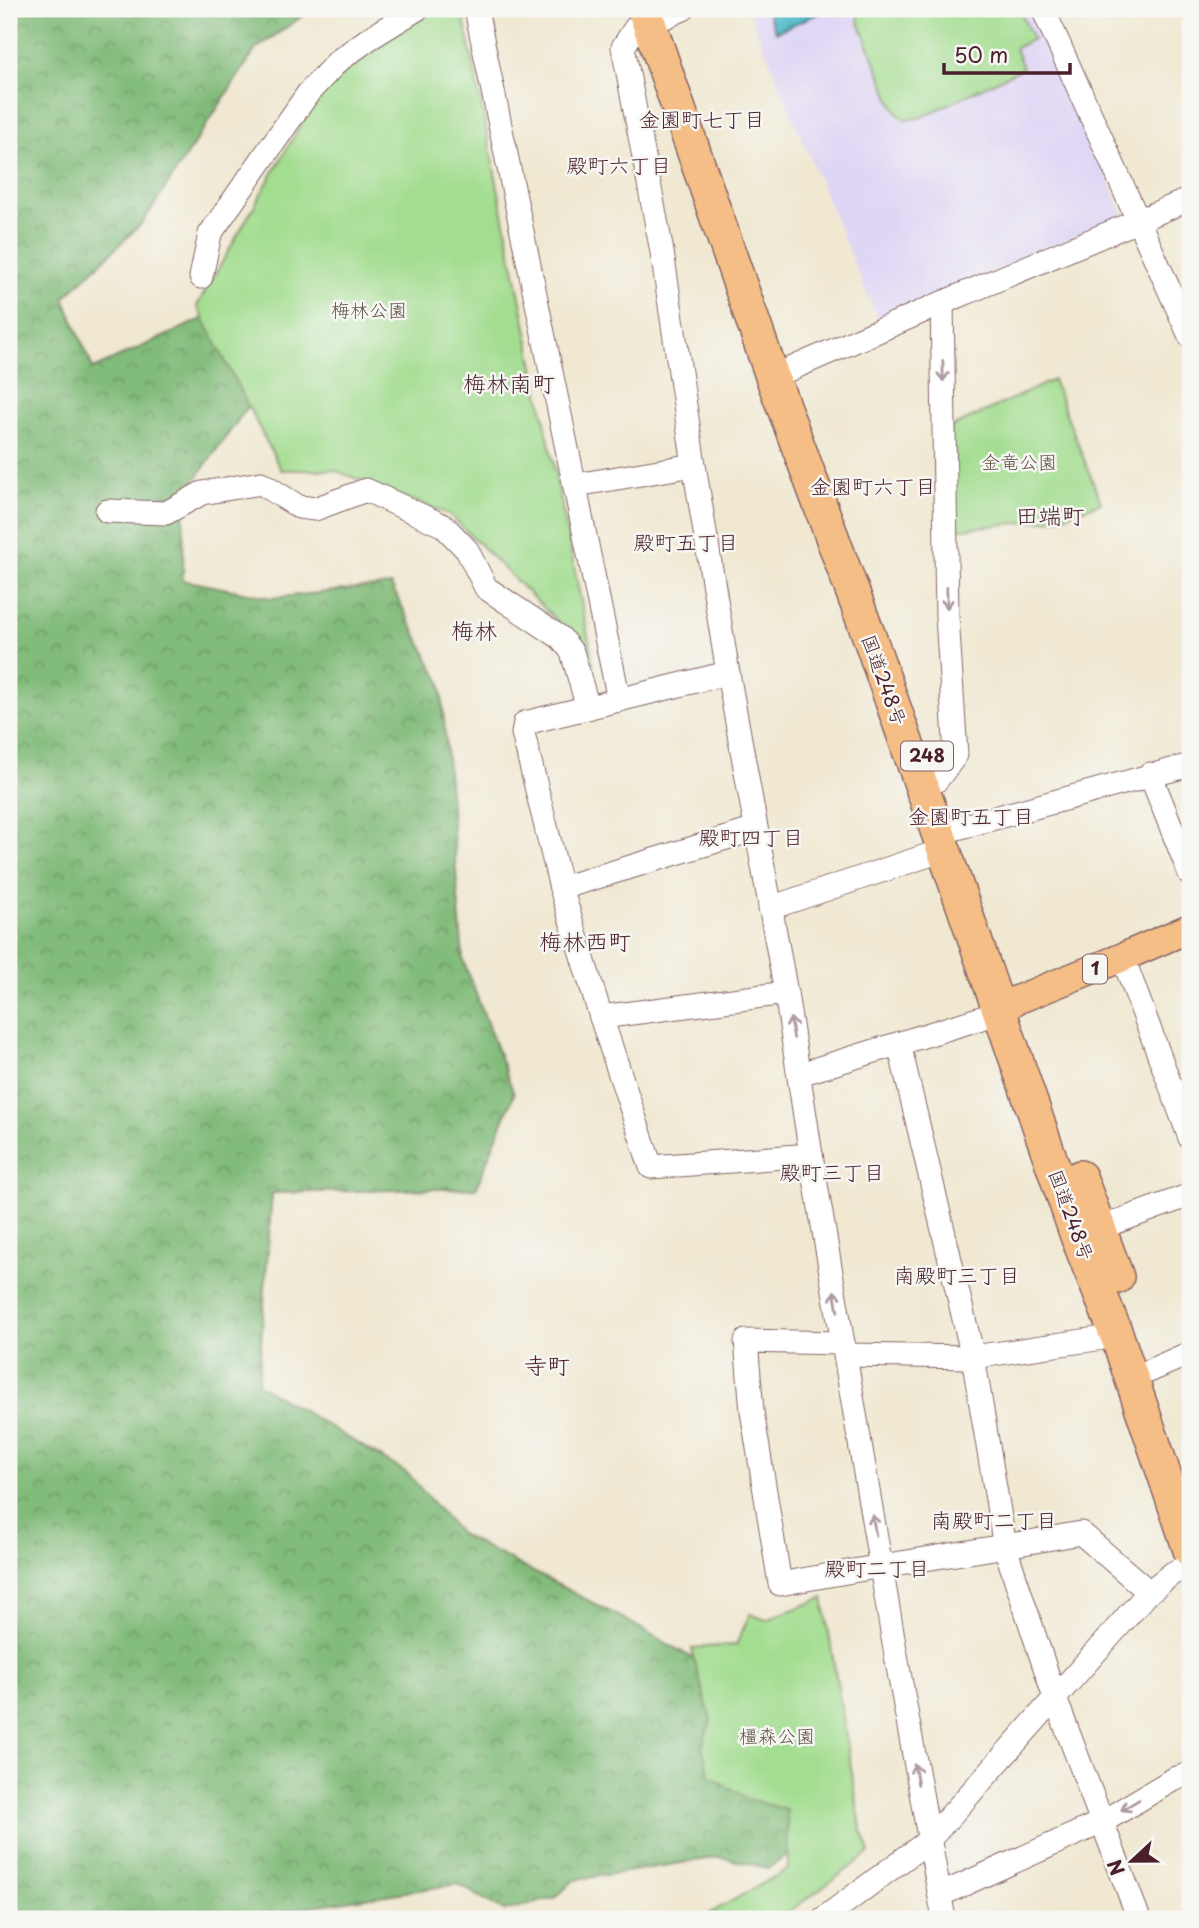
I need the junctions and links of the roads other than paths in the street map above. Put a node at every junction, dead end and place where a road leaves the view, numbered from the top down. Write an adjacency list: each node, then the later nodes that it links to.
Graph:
1 (416, 9): 7 (street)
2 (476, 9): 12 (street)
3 (1043, 9): 6 (street)
4 (660, 14): 10 (highway, 国道248号 / 248); 11 (street); 21 (highway, 国道248号 / 248)
5 (1190, 199): 6 (street)
6 (1139, 221): 8 (street); 9 (street)
7 (201, 277)
8 (942, 303): 10 (street); 19 (street, one-way to 19)
9 (1190, 336)
10 (786, 371): 19 (highway, 国道248号 / 248)
11 (694, 465): 12 (street); 14 (street)
12 (576, 485): 15 (street)
13 (107, 511): 16 (street)
14 (729, 673): 15 (street); 20 (street)
15 (619, 701): 16 (street)
16 (588, 708): 23 (street)
17 (1190, 765): 18 (street)
18 (1150, 774): 21 (street); 22 (street)
19 (936, 781): 21 (highway, 国道248号 / 248)
20 (756, 829): 23 (street); 24 (street)
21 (949, 839): 24 (street); 29 (highway, 国道248号 / 248)
22 (1190, 874)
23 (561, 888): 30 (street)
24 (770, 908): 28 (street)
25 (1190, 928): 29 (main road, 1)
26 (1190, 939): 27 (main road, 1)
27 (1126, 966): 29 (main road, 1); 33 (street)
28 (786, 993): 30 (street); 32 (street, one-way to 28)
29 (1011, 1008): 31 (street); 36 (highway, 国道248号 / 248); 37 (highway, 国道248号 / 248)
30 (601, 1017): 34 (street)
31 (899, 1044): 32 (street); 40 (street)
32 (800, 1074): 34 (street)
33 (1190, 1138)
34 (811, 1155): 38 (street, one-way to 34)
35 (1190, 1195): 36 (street)
36 (1100, 1228): 41 (highway, 国道248号 / 248)
37 (1117, 1336): 40 (street); 44 (highway, 国道248号 / 248)
38 (844, 1349): 40 (street); 45 (street, one-way to 38); 45 (street)
39 (1190, 1353): 41 (street)
40 (973, 1357): 43 (street)
41 (1149, 1371): 42 (highway, 国道248号 / 248)
42 (1190, 1504)
43 (1004, 1547): 45 (street); 47 (street); 48 (street)
44 (1190, 1550)
45 (881, 1565): 51 (street, one-way to 45)
46 (1190, 1565): 47 (street)
47 (1149, 1591): 48 (street)
48 (1055, 1698): 50 (street); 51 (street)
49 (1190, 1774): 50 (street, one-way to 50)
50 (1102, 1822): 52 (street); 55 (street)
51 (928, 1841): 52 (street); 53 (street)
52 (940, 1895): 54 (street)
53 (823, 1919)
54 (944, 1919)
55 (1139, 1919)

